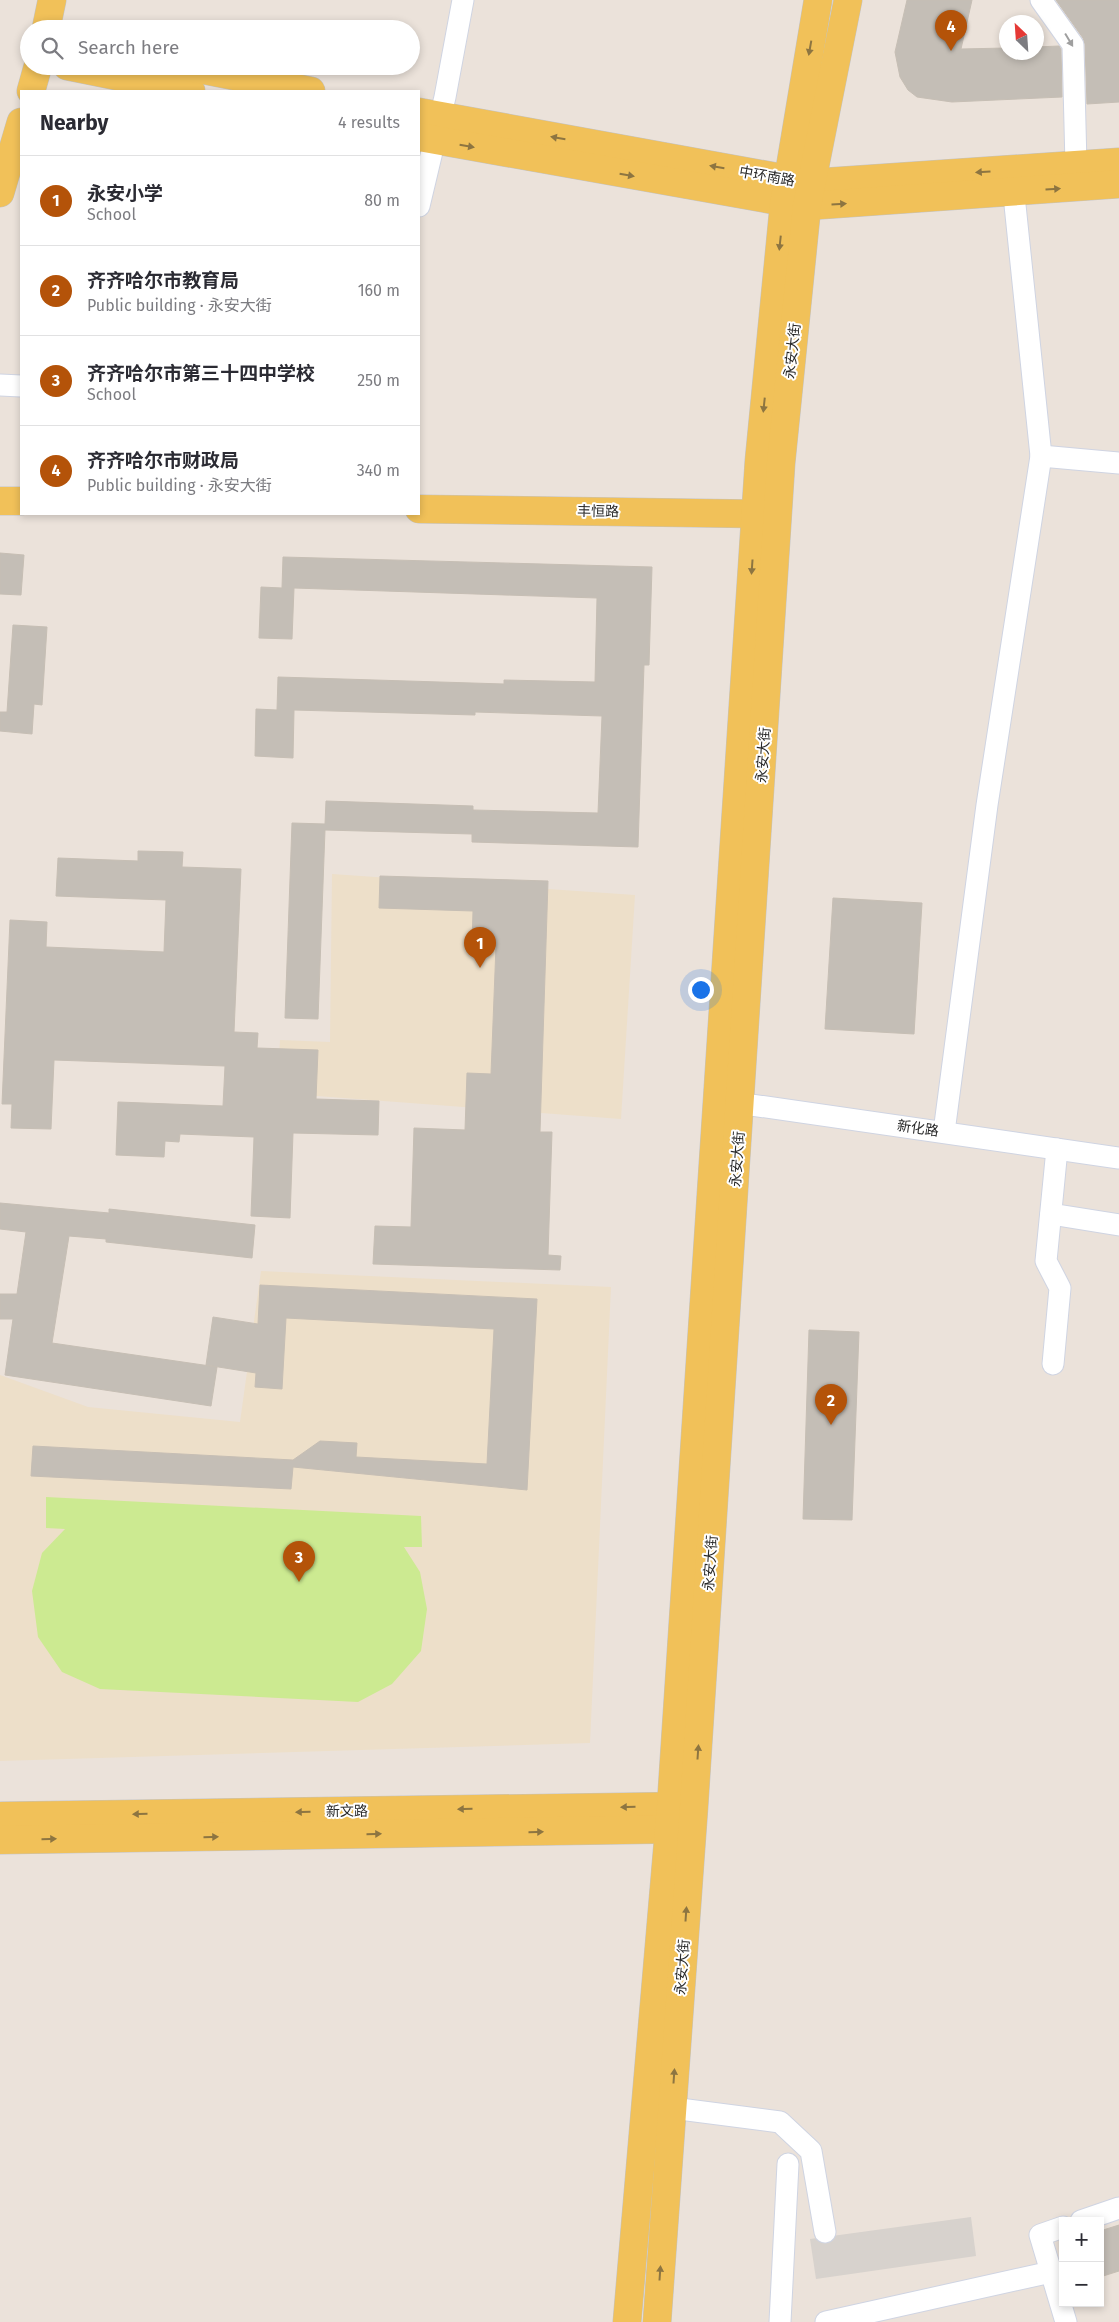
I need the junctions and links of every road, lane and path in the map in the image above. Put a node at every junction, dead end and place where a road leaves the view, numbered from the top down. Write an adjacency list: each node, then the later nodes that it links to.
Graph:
1 (52, 0): 6 (main road)
2 (463, 0): 14 (street)
3 (818, 0): 20 (main road, 永安大街, one-way to 20)
4 (848, 0): 20 (main road, 永安大街)
5 (1041, 0): 16 (street, one-way to 16)
6 (48, 20)
7 (35, 75): 10 (main road)
8 (112, 75): 11 (main road)
9 (229, 75): 12 (main road)
10 (30, 90)
11 (186, 90)
12 (307, 90)
13 (20, 125): 19 (main road)
14 (428, 126): 20 (main road, 中环南路); 21 (street)
15 (1119, 162): 16 (main road, 中环南路)
16 (1076, 165): 17 (main road, 中环南路)
17 (1013, 181): 18 (main road, 中环南路, one-way to 18); 20 (main road, 中环南路); 24 (street)
18 (1119, 184)
19 (0, 193)
20 (797, 193): 29 (main road, 永安大街)
21 (420, 197)
22 (0, 385): 23 (street)
23 (20, 386)
24 (1041, 456): 25 (street); 31 (street)
25 (1119, 463)
26 (0, 501): 27 (main road)
27 (20, 501)
28 (420, 509): 29 (main road, 丰恒路)
29 (767, 514): 30 (main road, 永安大街)
30 (729, 1102): 31 (street, 新化路); 38 (main road, 永安大街)
31 (944, 1132): 32 (street, 新化路)
32 (1057, 1149): 33 (street, 新化路); 34 (street)
33 (1119, 1158)
34 (1051, 1214): 35 (street); 36 (street)
35 (1119, 1225)
36 (1053, 1364)
37 (0, 1816): 38 (main road, 新文路, one-way to 37)
38 (682, 1818): 39 (main road, 新文路, one-way to 38); 40 (main road, 永安大街, one-way to 38); 47 (main road, 永安大街)
39 (0, 1840)
40 (672, 2108): 45 (street); 48 (main road, 永安大街, one-way to 40)
41 (788, 2164): 49 (street)
42 (1119, 2208): 43 (street)
43 (1093, 2217)
44 (1059, 2228): 46 (street)
45 (825, 2232)
46 (1051, 2272): 50 (street); 51 (street)
47 (627, 2322)
48 (657, 2322)
49 (780, 2322)
50 (826, 2322)
51 (1066, 2322)

